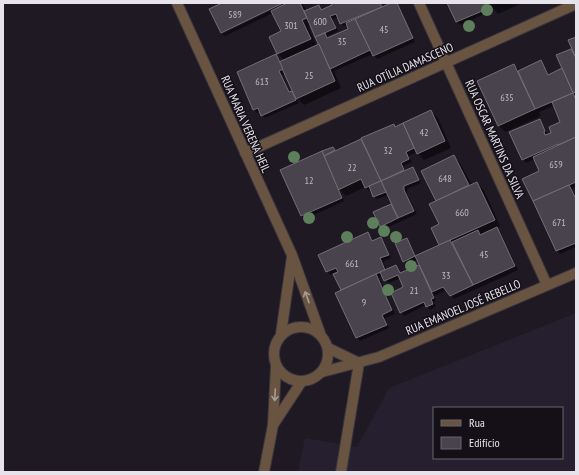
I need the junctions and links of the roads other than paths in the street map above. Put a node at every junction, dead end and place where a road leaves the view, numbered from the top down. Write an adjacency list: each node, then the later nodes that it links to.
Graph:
1 (177, 3): 5 (street, RUA MARIA VERENA HEIL)
2 (419, 3): 4 (street, RUA OSCAR MARTINS DA SILVA)
3 (576, 4): 4 (street, RUA OTÍLIA DAMASCENO)
4 (446, 63): 5 (street, RUA OTÍLIA DAMASCENO); 8 (street, RUA OSCAR MARTINS DA SILVA)
5 (245, 153): 6 (street, RUA MARIA VERENA HEIL)
6 (292, 255): 9 (street, RUA MARIA VERENA HEIL, one-way to 6); 10 (street)
7 (576, 273): 8 (street, RUA EMANOEL JOSÉ REBELLO)
8 (547, 285): 12 (street, RUA EMANOEL JOSÉ REBELLO)
9 (320, 333): 10 (street); 11 (street)
10 (281, 334): 13 (street)
11 (328, 348): 12 (street); 14 (street)
12 (359, 363): 14 (street, RUA EMANOEL JOSÉ REBELLO); 18 (street)
13 (276, 366): 15 (street); 16 (street, one-way to 16)
14 (322, 372): 15 (street)
15 (302, 382): 16 (street)
16 (273, 425): 17 (street)
17 (264, 472)
18 (341, 472)

